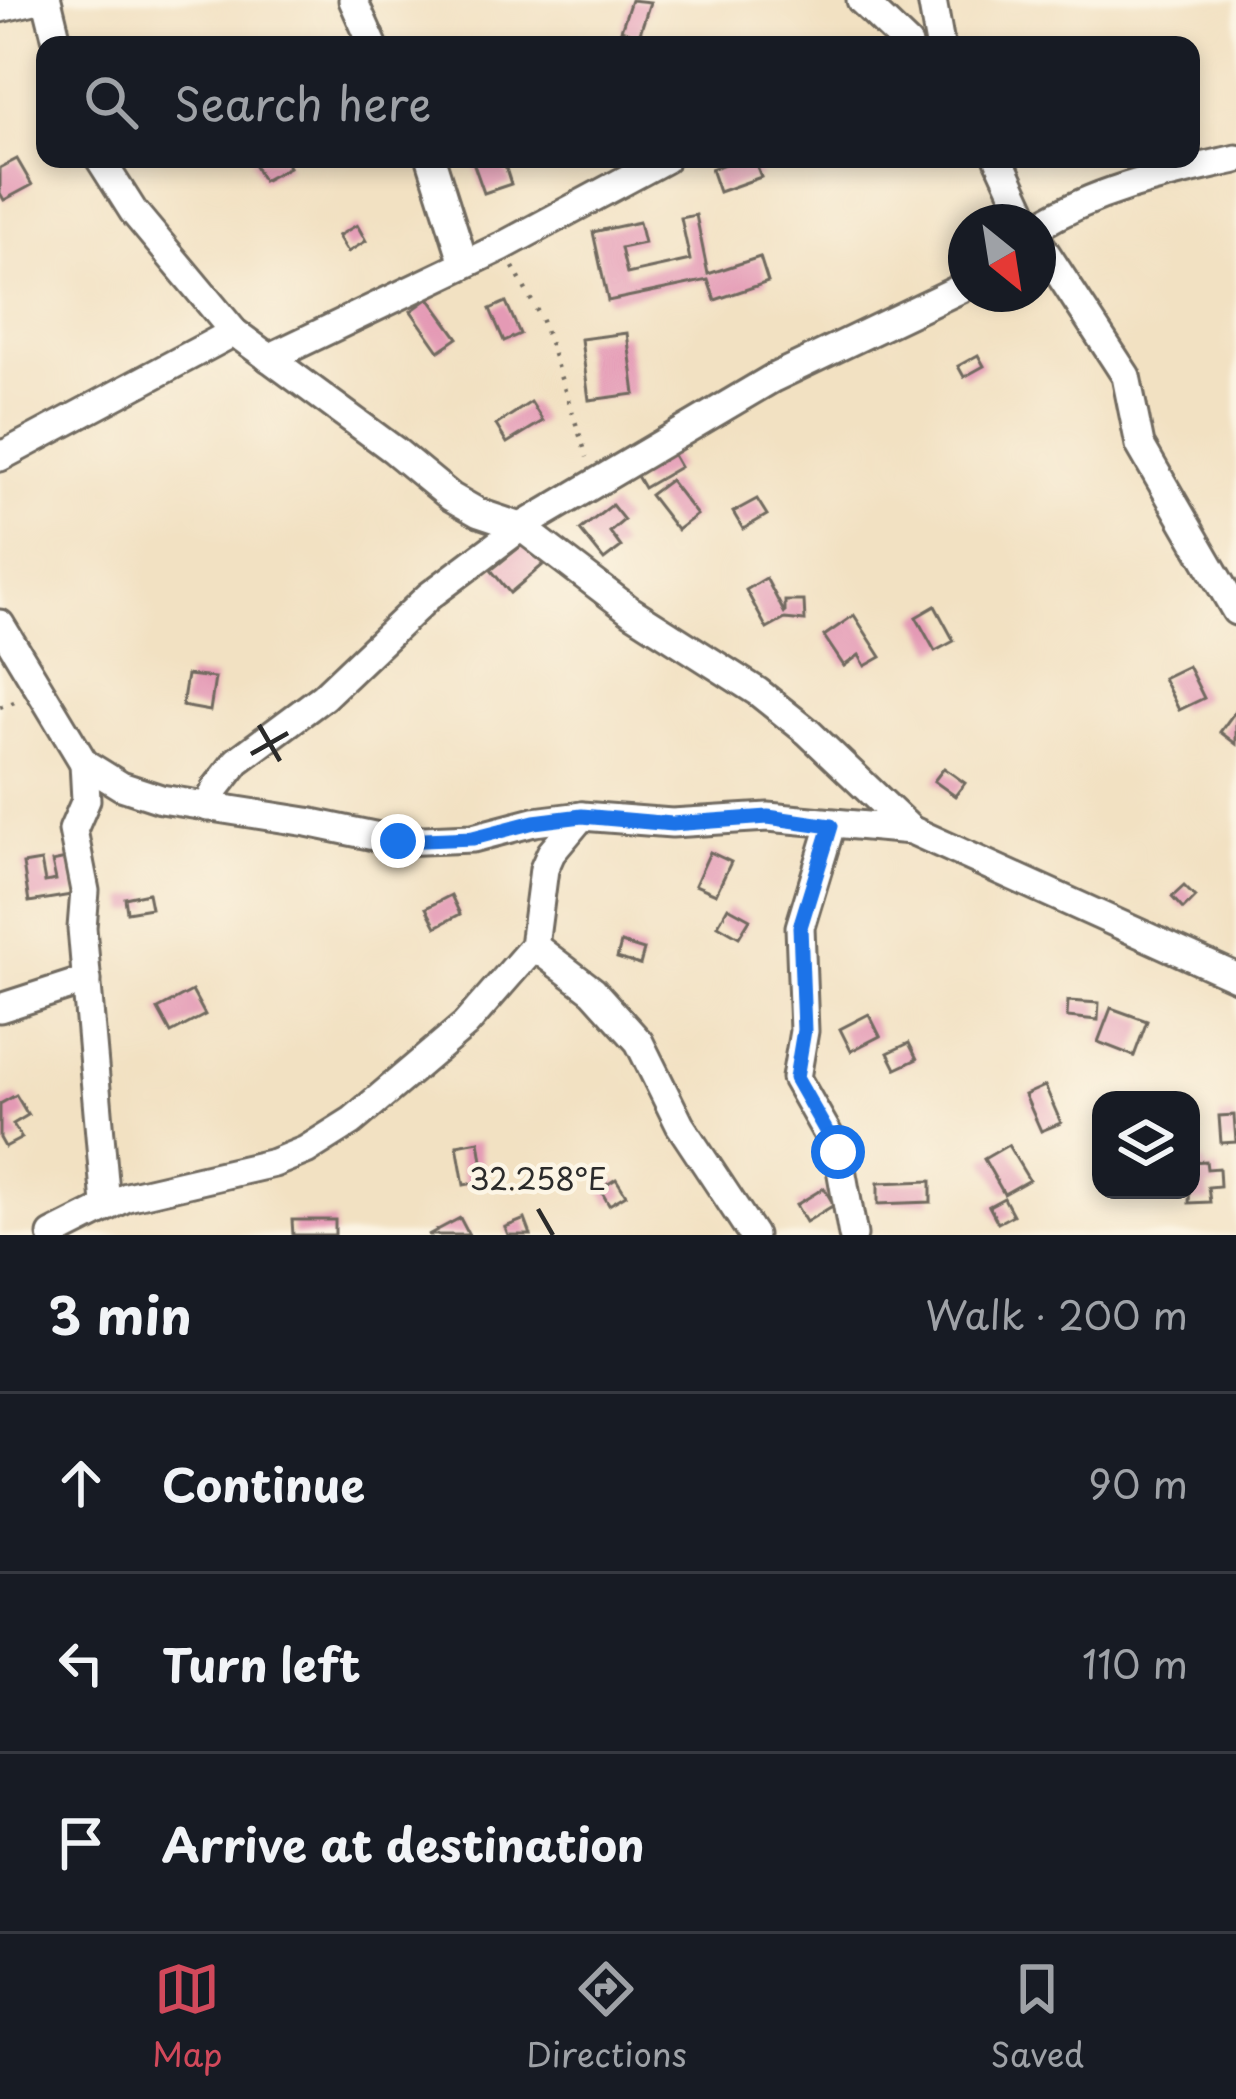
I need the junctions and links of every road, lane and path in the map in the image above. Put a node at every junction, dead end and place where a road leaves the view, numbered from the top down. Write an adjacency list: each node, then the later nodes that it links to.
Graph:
1 (34, 0): 6 (street)
2 (47, 0): 7 (street)
3 (353, 0): 8 (street)
4 (861, 0): 9 (street)
5 (932, 0): 10 (street)
6 (0, 8)
7 (56, 36)
8 (369, 36)
9 (899, 36)
10 (938, 36)
11 (1236, 159): 12 (street)
12 (1200, 166)
13 (106, 168): 24 (street)
14 (434, 168): 21 (street)
15 (648, 168): 20 (street)
16 (1003, 168): 18 (street)
17 (1193, 168): 19 (street)
18 (1020, 204)
19 (1056, 225)
20 (501, 247): 21 (street); 27 (path)
21 (464, 263): 25 (street)
22 (1056, 268): 29 (street)
23 (948, 295): 27 (street)
24 (234, 332): 25 (street); 26 (street)
25 (268, 358): 28 (street)
26 (0, 458)
27 (595, 485): 28 (street)
28 (521, 527): 32 (street); 35 (street)
29 (1236, 610)
30 (0, 624): 31 (street)
31 (84, 763): 32 (street); 38 (street)
32 (208, 807): 33 (street)
33 (582, 816): 34 (street); 36 (street)
34 (831, 826): 35 (street); 43 (street)
35 (910, 830): 37 (street)
36 (534, 946): 40 (street); 42 (street)
37 (1236, 977)
38 (87, 980): 39 (street); 40 (street)
39 (0, 1009)
40 (106, 1204): 41 (street)
41 (52, 1235)
42 (753, 1235)
43 (853, 1235)

